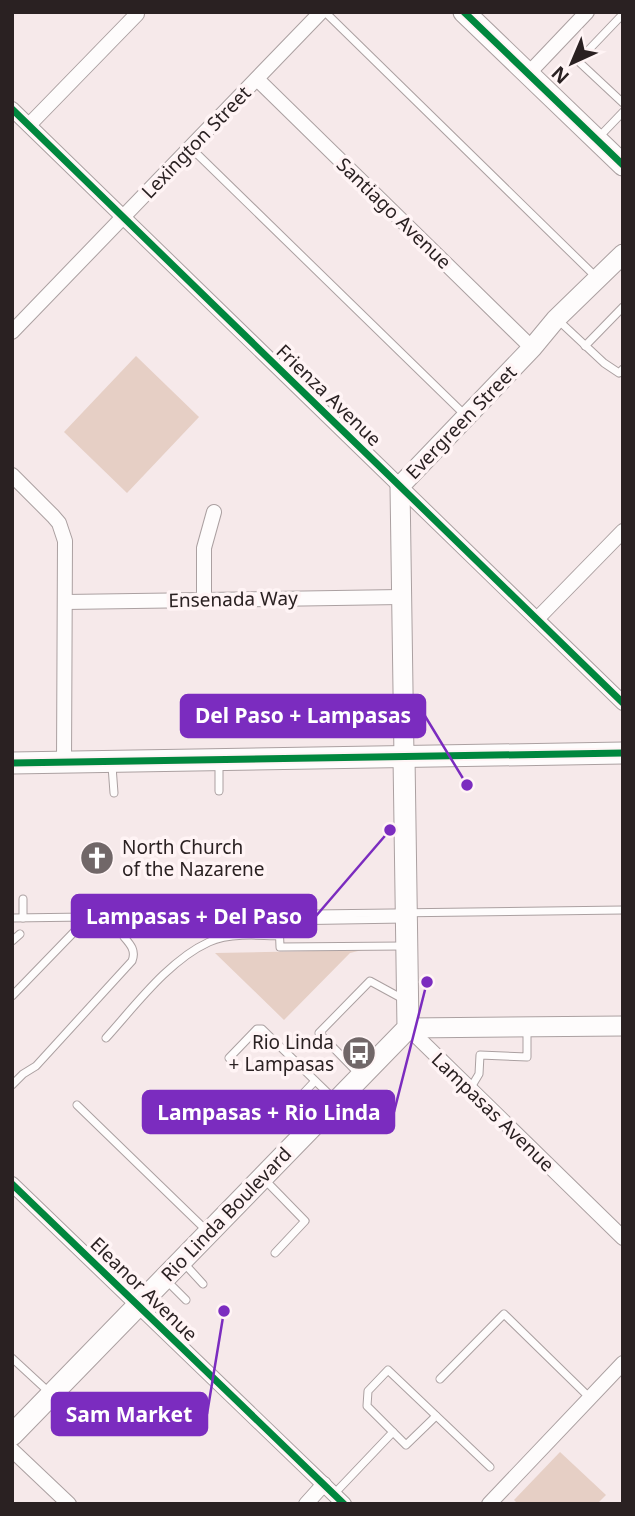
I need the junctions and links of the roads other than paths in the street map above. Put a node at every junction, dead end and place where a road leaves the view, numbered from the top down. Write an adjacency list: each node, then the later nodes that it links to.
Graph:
1 (323, 12): 7 (street, Lexington Street); 17 (lane)
2 (464, 12): 6 (main road)
3 (587, 12): 6 (street)
4 (136, 13): 11 (street)
5 (623, 14): 8 (lane)
6 (528, 74): 12 (main road)
7 (257, 79): 13 (street, Lexington Street); 22 (street, Santiago Avenue)
8 (623, 103)
9 (12, 109): 11 (street, Frienza Avenue)
10 (623, 112): 12 (lane)
11 (29, 125): 15 (street, Frienza Avenue)
12 (596, 140): 14 (main road)
13 (191, 148): 15 (street, Lexington Street); 24 (lane)
14 (623, 165)
15 (123, 217): 20 (street, Lexington Street); 26 (street, Frienza Avenue)
16 (623, 254): 17 (street, Evergreen Street)
17 (598, 279): 19 (street, Evergreen Street)
18 (623, 307): 21 (lane)
19 (556, 318): 21 (lane); 22 (street, Evergreen Street)
20 (12, 332)
21 (585, 346): 23 (lane)
22 (532, 348): 24 (street, Evergreen Street)
23 (623, 369)
24 (466, 416): 26 (street, Evergreen Street)
25 (12, 475): 31 (street)
26 (400, 486): 29 (street, Evergreen Street); 32 (street, Frienza Avenue)
27 (214, 512): 30 (street)
28 (623, 531): 32 (street)
29 (401, 597): 30 (street, Ensenada Way); 35 (street, Evergreen Street)
30 (204, 600): 31 (street, Ensenada Way)
31 (65, 602): 38 (street)
32 (537, 620): 33 (street, Frienza Avenue)
33 (623, 703)
34 (623, 753): 35 (main road)
35 (404, 757): 36 (main road); 44 (main road)
36 (219, 760): 37 (main road); 40 (lane)
37 (112, 761): 38 (main road); 41 (lane)
38 (64, 762): 39 (main road)
39 (12, 763)
40 (219, 791)
41 (114, 793)
42 (23, 899): 46 (lane)
43 (623, 910): 44 (lane)
44 (406, 916): 46 (lane); 49 (lane); 52 (main road)
45 (12, 918): 46 (lane)
46 (23, 918)
47 (75, 931): 53 (lane)
48 (20, 934): 51 (lane)
49 (279, 936): 52 (lane); 58 (lane)
50 (124, 937): 62 (lane)
51 (12, 941)
52 (406, 946): 54 (main road)
53 (12, 996)
54 (407, 1001): 57 (main road); 60 (lane)
55 (623, 1026): 56 (street)
56 (527, 1027): 57 (street); 63 (lane)
57 (408, 1028): 60 (main road, Rio Linda Boulevard); 63 (street, Lampasas Avenue)
58 (106, 1038)
59 (229, 1058): 61 (lane)
60 (361, 1076): 64 (main road, Rio Linda Boulevard)
61 (315, 1081): 64 (lane); 66 (lane)
62 (12, 1085)
63 (470, 1089): 70 (street, Lampasas Avenue)
64 (337, 1101): 66 (main road, Rio Linda Boulevard)
65 (76, 1105): 69 (lane)
66 (316, 1122): 67 (main road, Rio Linda Boulevard)
67 (262, 1177): 69 (main road, Rio Linda Boulevard); 71 (lane)
68 (12, 1184): 76 (street, Eleanor Avenue)
69 (208, 1233): 72 (main road, Rio Linda Boulevard)
70 (623, 1238)
71 (275, 1253)
72 (181, 1260): 73 (main road, Rio Linda Boulevard); 74 (lane)
73 (164, 1278): 75 (lane); 76 (main road, Rio Linda Boulevard)
74 (203, 1284)
75 (186, 1300)
76 (138, 1305): 80 (main road, Rio Linda Boulevard); 87 (street, Eleanor Avenue)
77 (12, 1358): 80 (lane)
78 (623, 1363): 81 (street)
79 (440, 1379): 81 (lane)
80 (51, 1394): 83 (main road, Rio Linda Boulevard)
81 (590, 1397): 90 (street)
82 (436, 1416): 84 (lane); 84 (lane); 86 (lane)
83 (15, 1426)
84 (393, 1432): 87 (lane)
85 (12, 1450): 88 (street)
86 (490, 1467)
87 (334, 1494): 89 (street)
88 (69, 1504)
89 (306, 1504)
90 (489, 1504)

